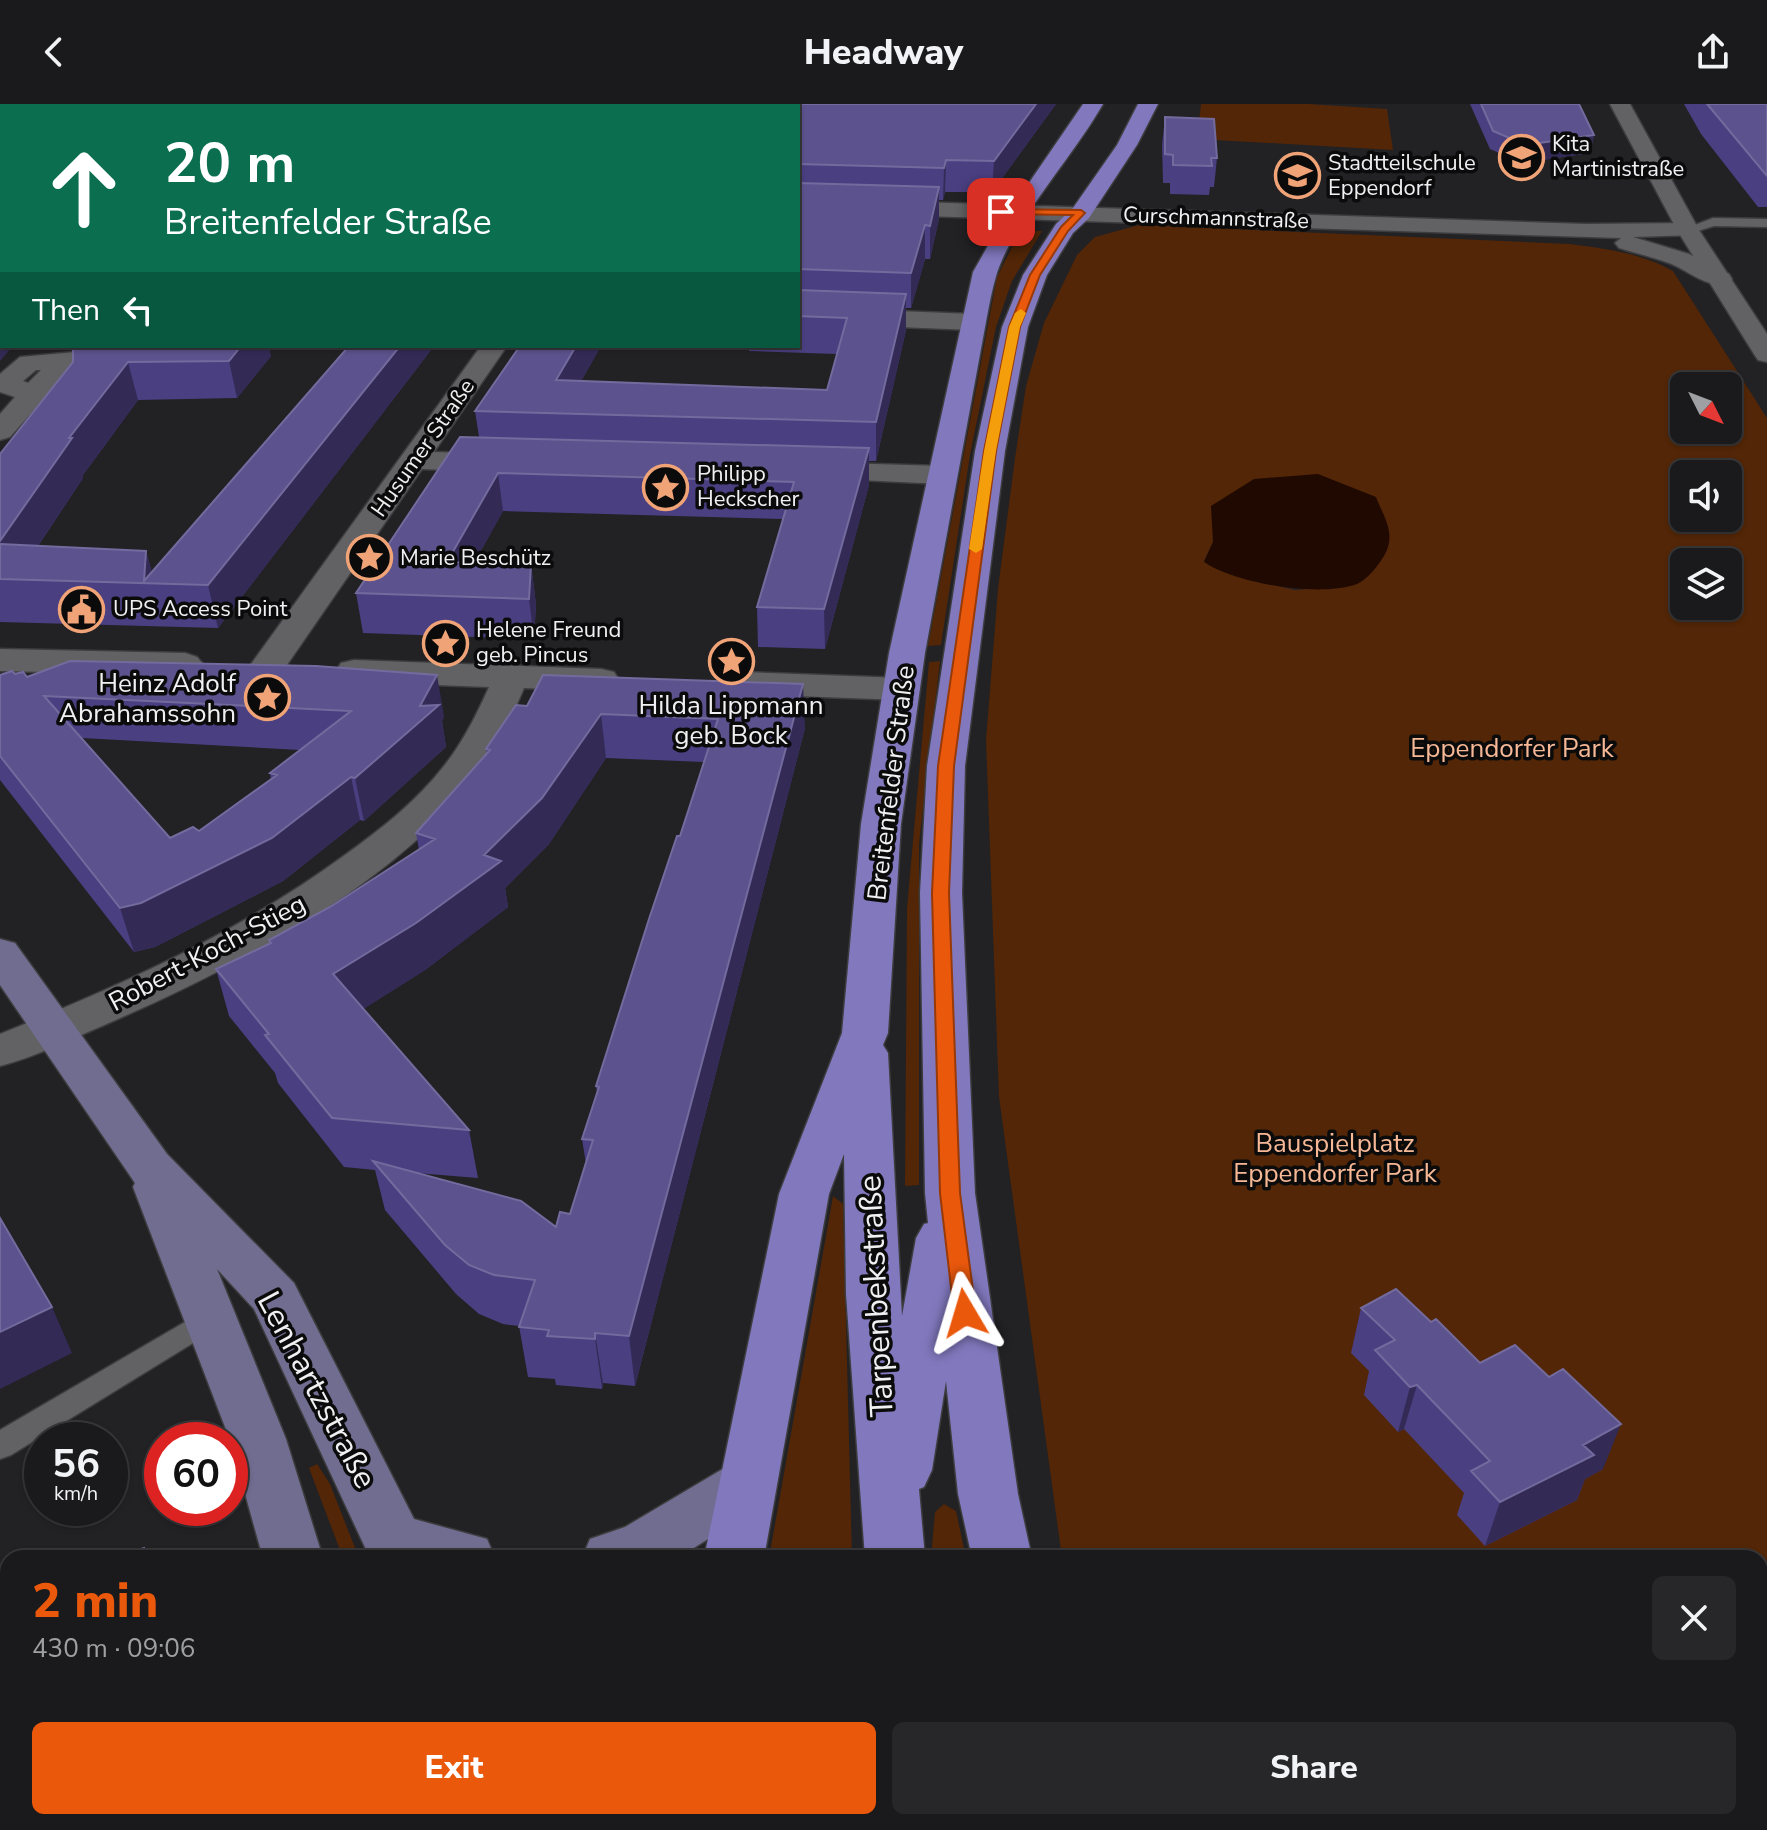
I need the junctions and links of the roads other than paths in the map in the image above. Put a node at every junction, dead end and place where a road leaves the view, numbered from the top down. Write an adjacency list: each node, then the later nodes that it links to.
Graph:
1 (1093, 104): 5 (main road, Breitenfelder Straße)
2 (1148, 104): 6 (main road, Breitenfelder Straße)
3 (1620, 104): 8 (street)
4 (800, 205): 5 (street, Curschmannstraße)
5 (1020, 212): 6 (street, Curschmannstraße); 13 (main road, Breitenfelder Straße)
6 (1081, 213): 9 (street, Curschmannstraße); 33 (main road, Breitenfelder Straße)
7 (1767, 223): 8 (lane)
8 (1688, 230): 9 (street, Curschmannstraße); 10 (lane); 11 (street)
9 (1586, 231): 11 (street, Curschmannstraße)
10 (1722, 237)
11 (1720, 279): 15 (street)
12 (800, 315): 13 (street)
13 (973, 322): 21 (main road, Breitenfelder Straße)
14 (493, 348): 18 (street, Husumer Straße)
15 (1767, 354)
16 (31, 393): 17 (street)
17 (0, 431)
18 (415, 460): 19 (street); 23 (street, Husumer Straße)
19 (526, 463)
20 (781, 470): 21 (street)
21 (942, 475): 27 (main road, Breitenfelder Straße)
22 (0, 660): 23 (street)
23 (242, 667): 24 (street)
24 (511, 677): 25 (street); 29 (street, Robert-Koch-Stieg)
25 (637, 680)
26 (716, 683): 27 (street)
27 (902, 689): 30 (main road, Breitenfelder Straße)
28 (0, 953): 29 (main road, Lenhartzstraße)
29 (53, 1031): 31 (street, Robert-Koch-Stieg); 32 (main road, Lenhartzstraße)
30 (865, 1033): 36 (main road, Breitenfelder Straße); 38 (main road, Tarpenbekstraße)
31 (0, 1051)
32 (149, 1166): 34 (main road, Lenhartzstraße); 37 (main road, Lenhartzstraße)
33 (950, 1193): 38 (main road); 43 (main road)
34 (209, 1319): 35 (lane); 39 (main road, Lenhartzstraße)
35 (0, 1446)
36 (747, 1484): 41 (main road); 42 (main road, Breitenfelder Straße)
37 (396, 1548): 40 (main road)
38 (891, 1549)
39 (291, 1550)
40 (427, 1550)
41 (637, 1550)
42 (735, 1550)
43 (1000, 1550)

